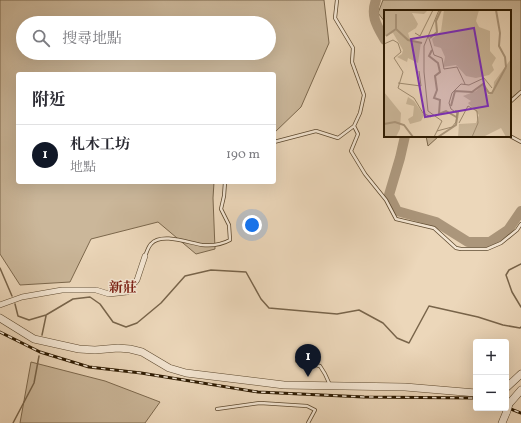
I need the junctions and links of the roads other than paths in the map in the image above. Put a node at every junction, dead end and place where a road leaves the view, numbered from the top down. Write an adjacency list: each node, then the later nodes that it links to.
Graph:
1 (337, 0): 4 (lane)
2 (521, 92): 3 (lane)
3 (511, 101)
4 (354, 126): 6 (lane); 9 (lane)
5 (511, 137): 7 (lane)
6 (276, 141)
7 (521, 142)
8 (225, 184): 10 (lane)
9 (521, 224)
10 (145, 256): 11 (street)
11 (0, 305)
12 (0, 318): 16 (street)
13 (297, 361): 16 (lane)
14 (521, 374): 15 (street)
15 (509, 385)
16 (330, 386): 18 (street)
17 (521, 390): 21 (street)
18 (473, 393)
19 (218, 409): 20 (lane)
20 (308, 423)
21 (502, 423)

